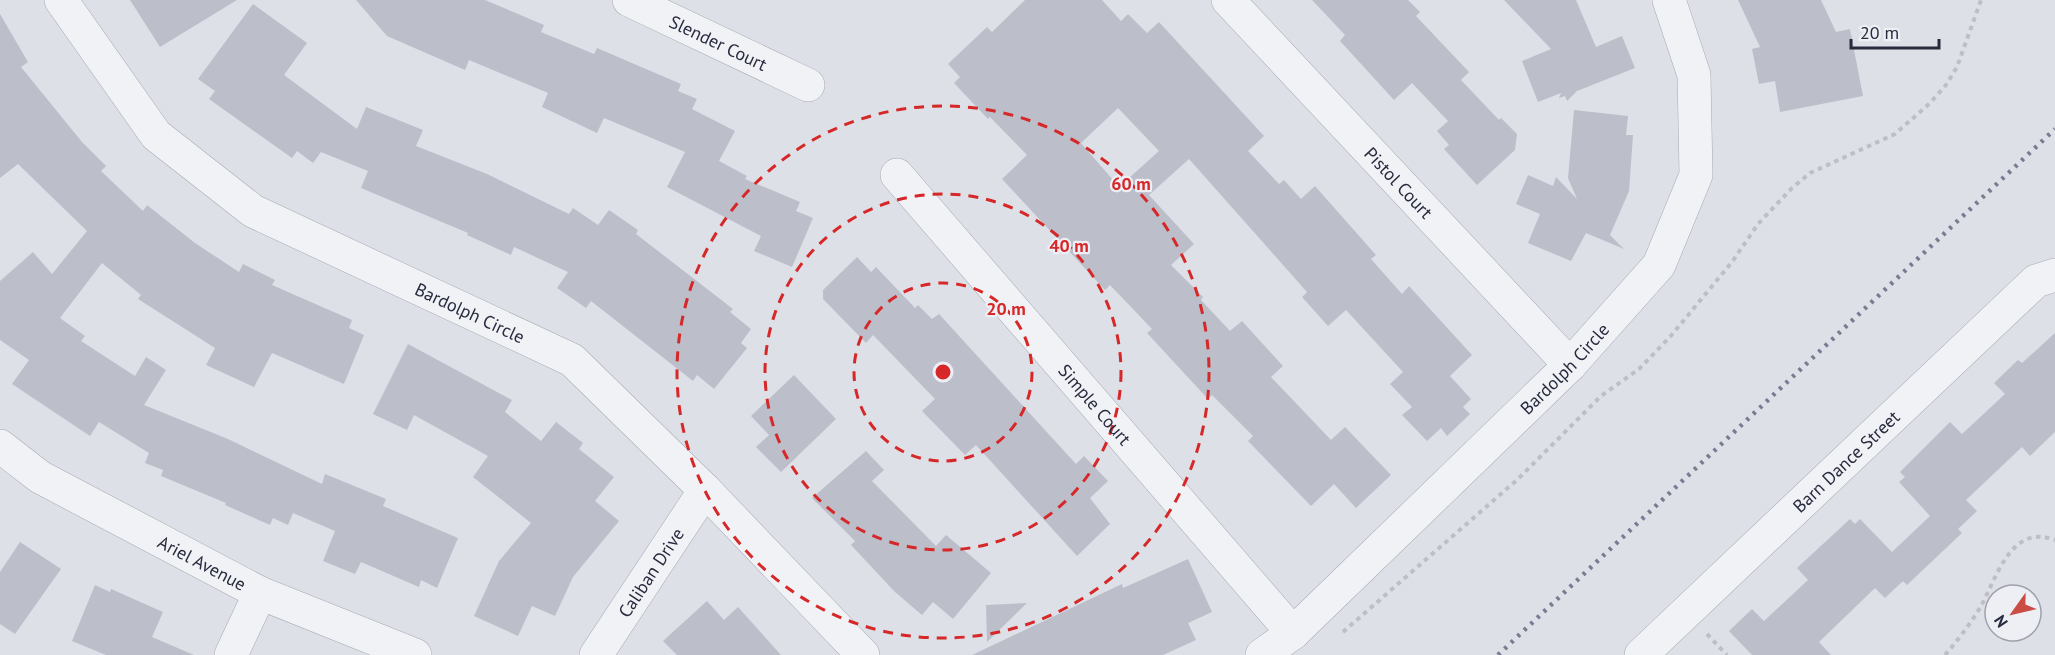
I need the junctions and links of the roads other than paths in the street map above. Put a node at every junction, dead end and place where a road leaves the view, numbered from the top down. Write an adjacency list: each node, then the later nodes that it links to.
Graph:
1 (61, 0): 10 (street, Bardolph Circle)
2 (629, 0): 5 (street, Slender Court)
3 (1228, 0): 8 (street, Pistol Court)
4 (1669, 0): 8 (street, Bardolph Circle)
5 (808, 85)
6 (897, 175): 12 (street, Simple Court)
7 (2055, 275): 18 (street, Barn Dance Street)
8 (1570, 365): 12 (street, Bardolph Circle)
9 (0, 446): 11 (street, Ariel Avenue)
10 (705, 490): 15 (street, Caliban Drive); 16 (street, Bardolph Circle)
11 (260, 593): 13 (street); 14 (street, Ariel Avenue)
12 (1293, 633): 17 (street, Bardolph Circle)
13 (231, 655)
14 (415, 655)
15 (597, 655)
16 (863, 655)
17 (1262, 655)
18 (1641, 655)

